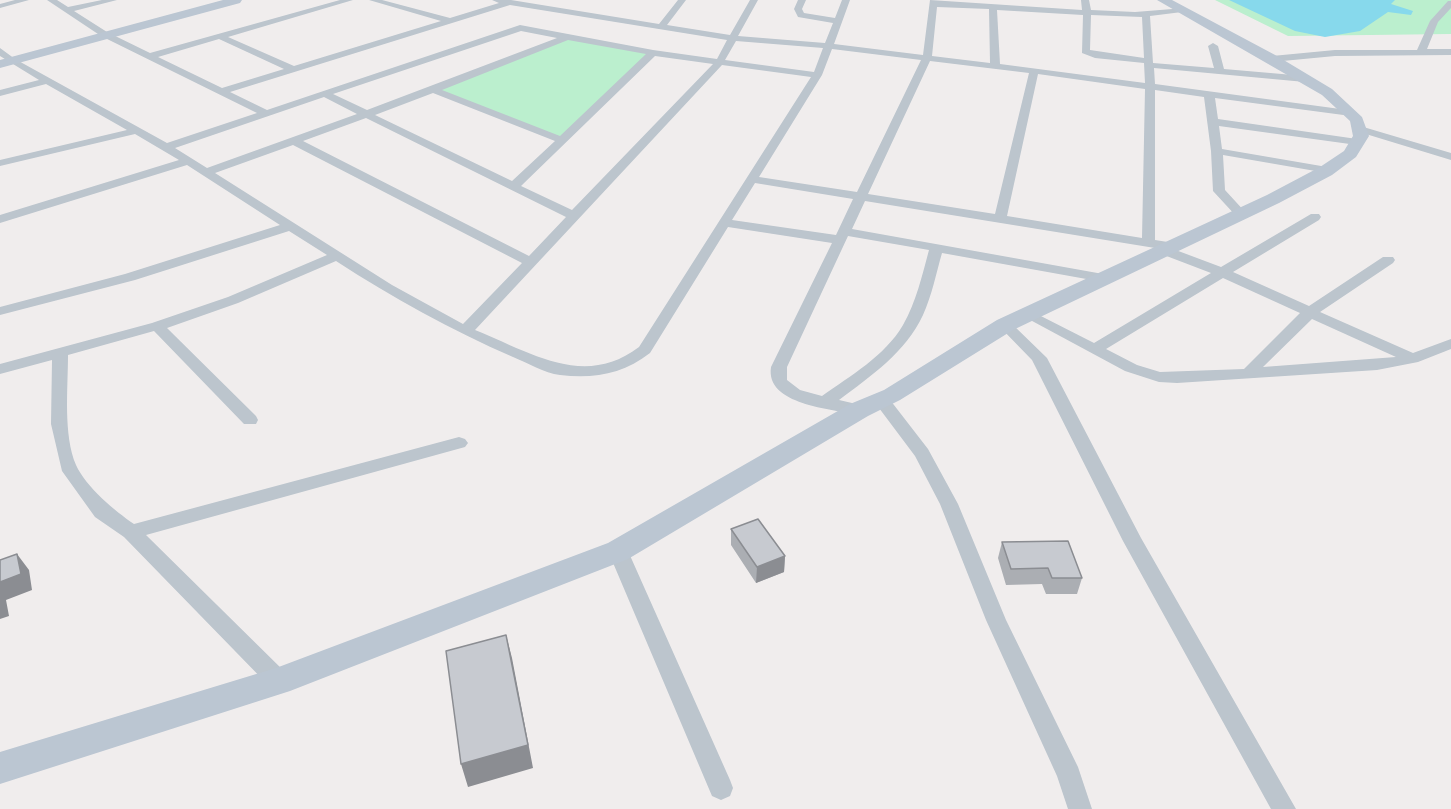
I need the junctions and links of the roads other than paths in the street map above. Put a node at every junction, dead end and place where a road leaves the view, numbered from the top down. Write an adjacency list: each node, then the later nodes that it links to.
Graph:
1 (25, 0): 16 (street)
2 (51, 0): 19 (street)
3 (113, 0): 19 (street)
4 (236, 0): 26 (street)
5 (349, 0): 27 (street)
6 (373, 0): 22 (street)
7 (496, 0): 14 (street)
8 (682, 0): 24 (street)
9 (754, 0): 29 (street)
10 (802, 0): 23 (street)
11 (846, 0): 23 (street)
12 (1085, 0): 21 (street)
13 (934, 2): 17 (street); 38 (street)
14 (507, 3): 20 (street); 22 (street)
15 (1451, 3): 33 (street)
16 (0, 6)
17 (993, 7): 21 (street); 44 (street)
18 (1164, 8): 21 (street); 39 (street); 43 (street)
19 (67, 10): 26 (street)
20 (558, 11): 24 (street); 25 (street)
21 (1087, 13): 43 (street)
22 (451, 21): 45 (street)
23 (838, 21): 30 (street)
24 (661, 27): 29 (street)
25 (520, 28): 28 (street); 56 (street)
26 (104, 34): 37 (street); 40 (street)
27 (221, 37): 37 (street); 45 (street)
28 (567, 37): 36 (street); 52 (street)
29 (731, 38): 30 (street); 42 (street)
30 (830, 46): 38 (street); 48 (street)
31 (1213, 46): 47 (street)
32 (0, 51): 40 (street)
33 (1421, 52): 34 (street); 39 (street)
34 (1436, 52): 35 (street); 41 (street)
35 (1451, 52)
36 (653, 53): 42 (street); 63 (street)
37 (150, 56): 53 (street)
38 (927, 58): 44 (street); 73 (street)
39 (1272, 59): 49 (street)
40 (6, 62): 50 (street)
41 (1451, 62)
42 (719, 63): 48 (street); 75 (street)
43 (1149, 63): 47 (street); 51 (street)
44 (995, 66): 46 (street)
45 (294, 70): 53 (street)
46 (1034, 71): 51 (street); 77 (street)
47 (1220, 72): 49 (street)
48 (817, 75): 71 (street)
49 (1305, 79): 60 (street)
50 (47, 81): 54 (street); 61 (street)
51 (1150, 87): 55 (street); 82 (street)
52 (433, 90): 57 (street); 63 (street)
53 (224, 91): 58 (street)
54 (0, 93)
55 (1209, 93): 59 (street); 60 (street)
56 (325, 94): 57 (street); 58 (street)
57 (364, 113): 62 (street); 72 (street)
58 (267, 114): 64 (street)
59 (1213, 122): 60 (street); 65 (street)
60 (1356, 128): 66 (street); 69 (street)
61 (135, 131): 64 (street); 68 (street)
62 (292, 140): 70 (street); 86 (street)
63 (562, 140): 72 (street)
64 (166, 147): 67 (street)
65 (1218, 150): 69 (street); 74 (street)
66 (1451, 157)
67 (189, 161): 70 (street); 78 (street)
68 (0, 163)
69 (1327, 170): 74 (street)
70 (207, 172): 80 (street)
71 (752, 179): 73 (street); 79 (street)
72 (514, 186): 75 (street)
73 (861, 196): 77 (street); 81 (street)
74 (1241, 214): 82 (street)
75 (574, 216): 86 (street)
76 (1315, 217): 87 (street)
77 (1000, 218): 82 (street)
78 (0, 219)
79 (725, 223): 81 (street); 94 (street)
80 (291, 226): 84 (street); 89 (street)
81 (842, 236): 83 (street); 102 (street)
82 (1159, 245): 87 (street); 88 (street)
83 (937, 247): 88 (street); 102 (street)
84 (337, 256): 92 (street); 94 (street)
85 (1388, 260): 90 (street)
86 (530, 262): 94 (street)
87 (1221, 272): 90 (street); 96 (street)
88 (1103, 278): 91 (street)
89 (0, 311)
90 (1310, 312): 98 (street); 100 (street)
91 (1028, 315): 93 (street); 96 (street)
92 (157, 326): 97 (street); 104 (street)
93 (1005, 326): 101 (street); 112 (street)
94 (465, 332)
95 (1451, 344): 98 (street)
96 (1096, 348): 100 (street)
97 (60, 353): 99 (street); 106 (street)
98 (1413, 359): 100 (street)
99 (0, 369)
100 (1248, 374)
101 (881, 400): 103 (street); 111 (street)
102 (826, 401): 103 (street)
103 (858, 410): 107 (street)
104 (249, 420)
105 (459, 442): 106 (street)
106 (131, 532): 108 (street)
107 (618, 551): 108 (street); 110 (street)
108 (279, 681): 109 (street)
109 (0, 768)
110 (721, 788)
111 (1080, 809)
112 (1284, 809)

